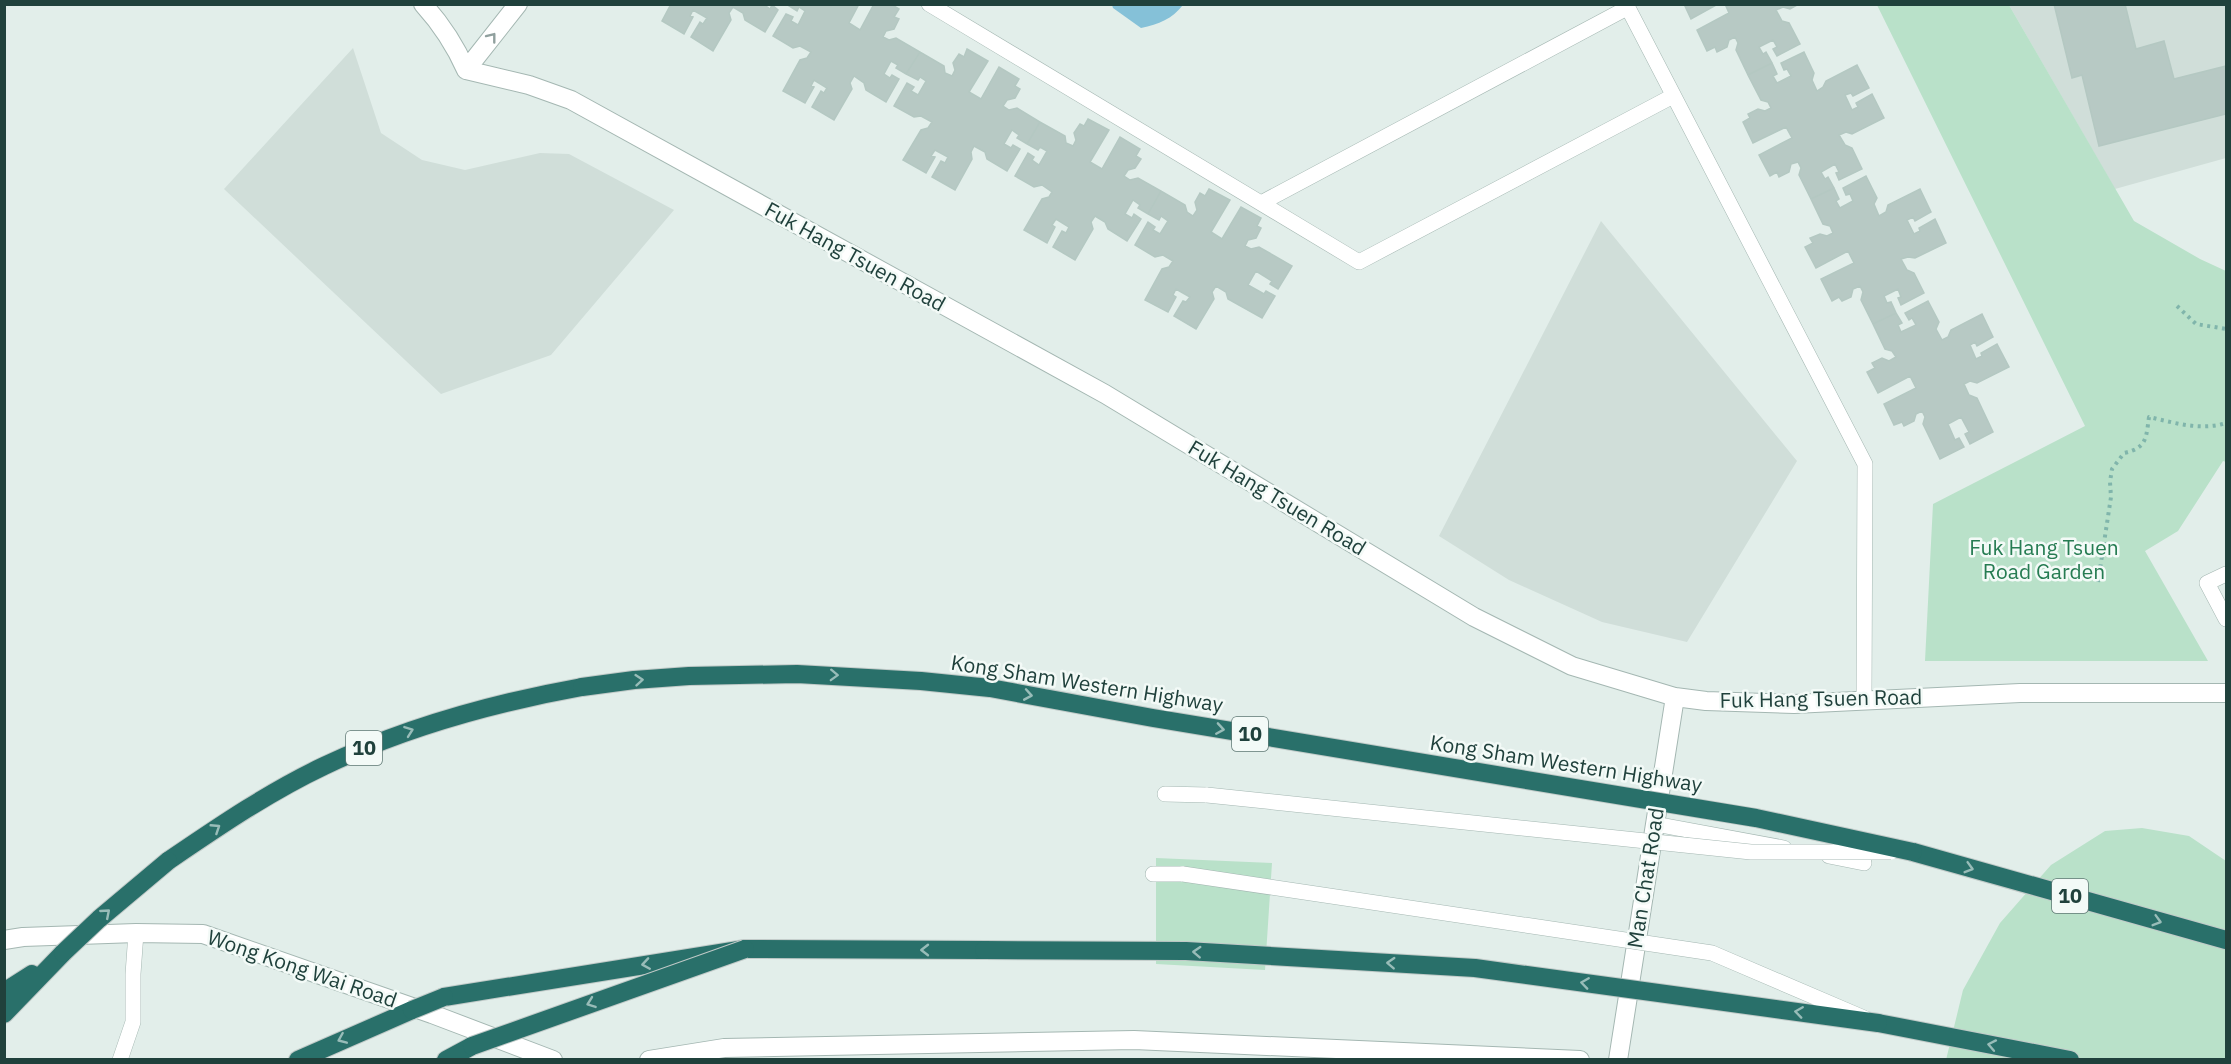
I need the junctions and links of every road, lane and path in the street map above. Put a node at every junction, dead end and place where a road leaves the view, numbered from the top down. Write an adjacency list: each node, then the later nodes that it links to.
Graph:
1 (423, 4): 5 (street)
2 (518, 4): 5 (street, one-way to 2)
3 (929, 4): 7 (lane)
4 (1626, 6): 6 (lane); 7 (lane)
5 (466, 70): 16 (street, Fuk Hang Tsuen Road)
6 (1673, 96): 7 (lane); 17 (lane)
7 (1261, 203)
8 (2177, 306): 9 (path)
9 (2226, 329)
10 (2226, 423): 12 (path)
11 (2226, 574): 13 (lane)
12 (2098, 582)
13 (2226, 619)
14 (2226, 683): 15 (lane)
15 (2226, 693): 17 (street, Fuk Hang Tsuen Road)
16 (1675, 697): 17 (street, Fuk Hang Tsuen Road); 19 (street, Man Chat Road)
17 (1864, 701)
18 (1165, 794): 20 (lane, bridge)
19 (1654, 824): 21 (lane); 37 (street, Man Chat Road)
20 (1913, 852): 25 (highway, Kong Sham Western Highway / 10, one-way to 25); 27 (highway, Kong Sham Western Highway / 10, one-way to 20, bridge)
21 (1864, 863)
22 (1153, 874): 30 (lane, bridge)
23 (136, 933): 24 (street, Wong Kong Wai Road); 31 (lane); 34 (street, Wong Kong Wai Road)
24 (4, 940)
25 (2226, 940)
26 (745, 949): 30 (highway, one-way to 26, bridge); 32 (highway, one-way to 32, bridge); 33 (highway, one-way to 33, bridge)
27 (63, 953): 28 (highway); 29 (highway, 10)
28 (4, 992)
29 (4, 1014)
30 (1878, 1023): 38 (highway, one-way to 30)
31 (120, 1059)
32 (298, 1059)
33 (446, 1059)
34 (554, 1059)
35 (649, 1059): 36 (street)
36 (1580, 1059)
37 (1618, 1059)
38 (2070, 1059)

